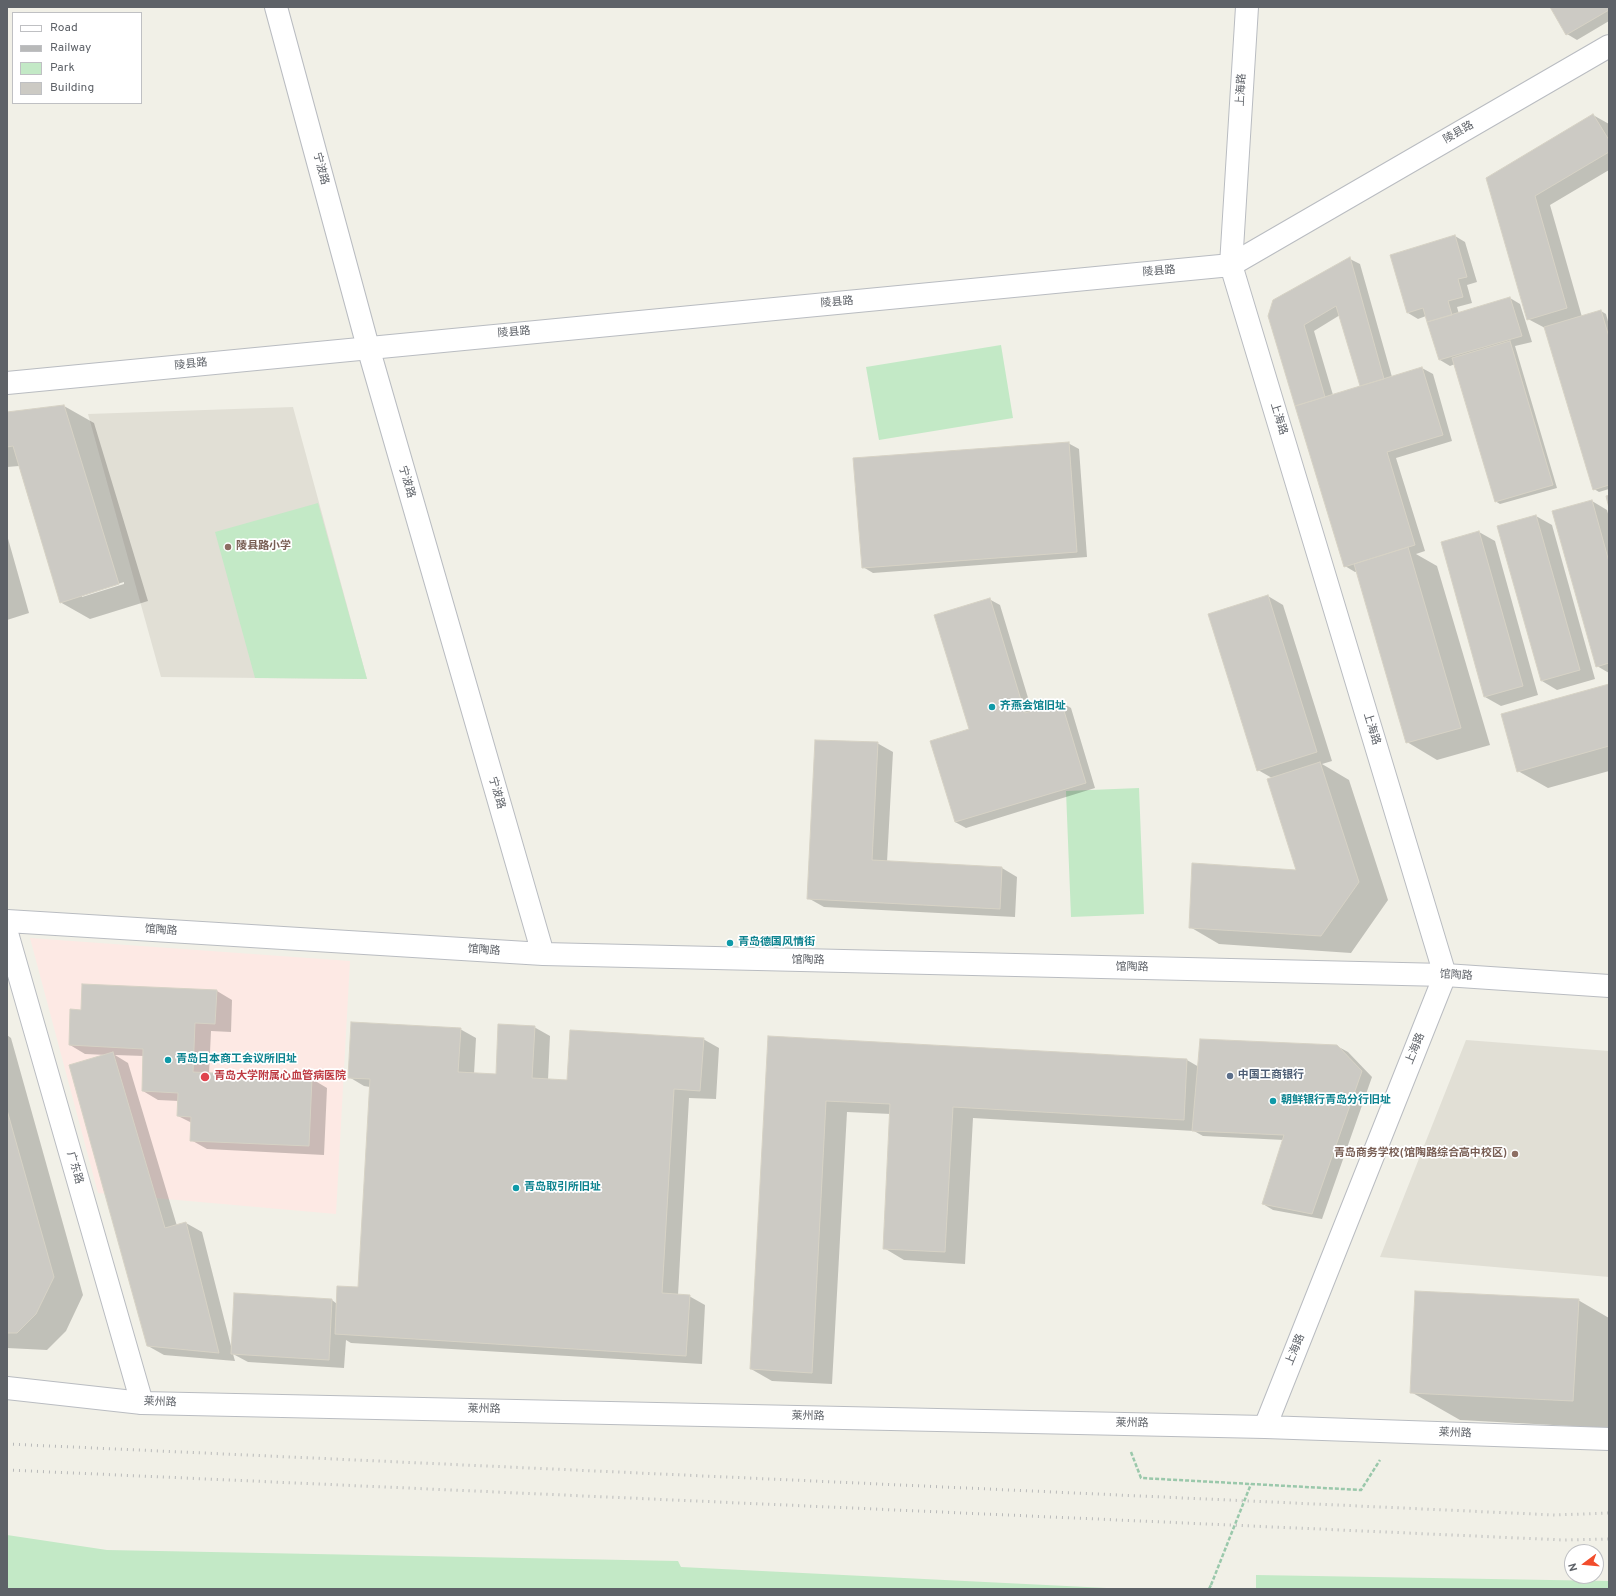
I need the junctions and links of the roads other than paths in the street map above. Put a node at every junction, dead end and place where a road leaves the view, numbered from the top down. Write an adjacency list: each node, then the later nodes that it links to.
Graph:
1 (276, 7): 5 (street, 宁波路)
2 (1247, 7): 4 (street, 上海路)
3 (1609, 46): 4 (street, 陵县路)
4 (1231, 265): 5 (street, 陵县路); 10 (street, 上海路)
5 (368, 347): 6 (street, 陵县路); 9 (street, 宁波路)
6 (7, 383)
7 (7, 921): 9 (street, 馆陶路)
8 (7, 933): 13 (street, 广东路)
9 (543, 954): 10 (street, 馆陶路)
10 (1445, 975): 11 (street, 馆陶路); 14 (street, 上海路)
11 (1609, 986)
12 (7, 1388): 13 (street, 莱州路)
13 (142, 1403): 14 (street, 莱州路)
14 (1265, 1427): 15 (street, 莱州路)
15 (1609, 1439)

